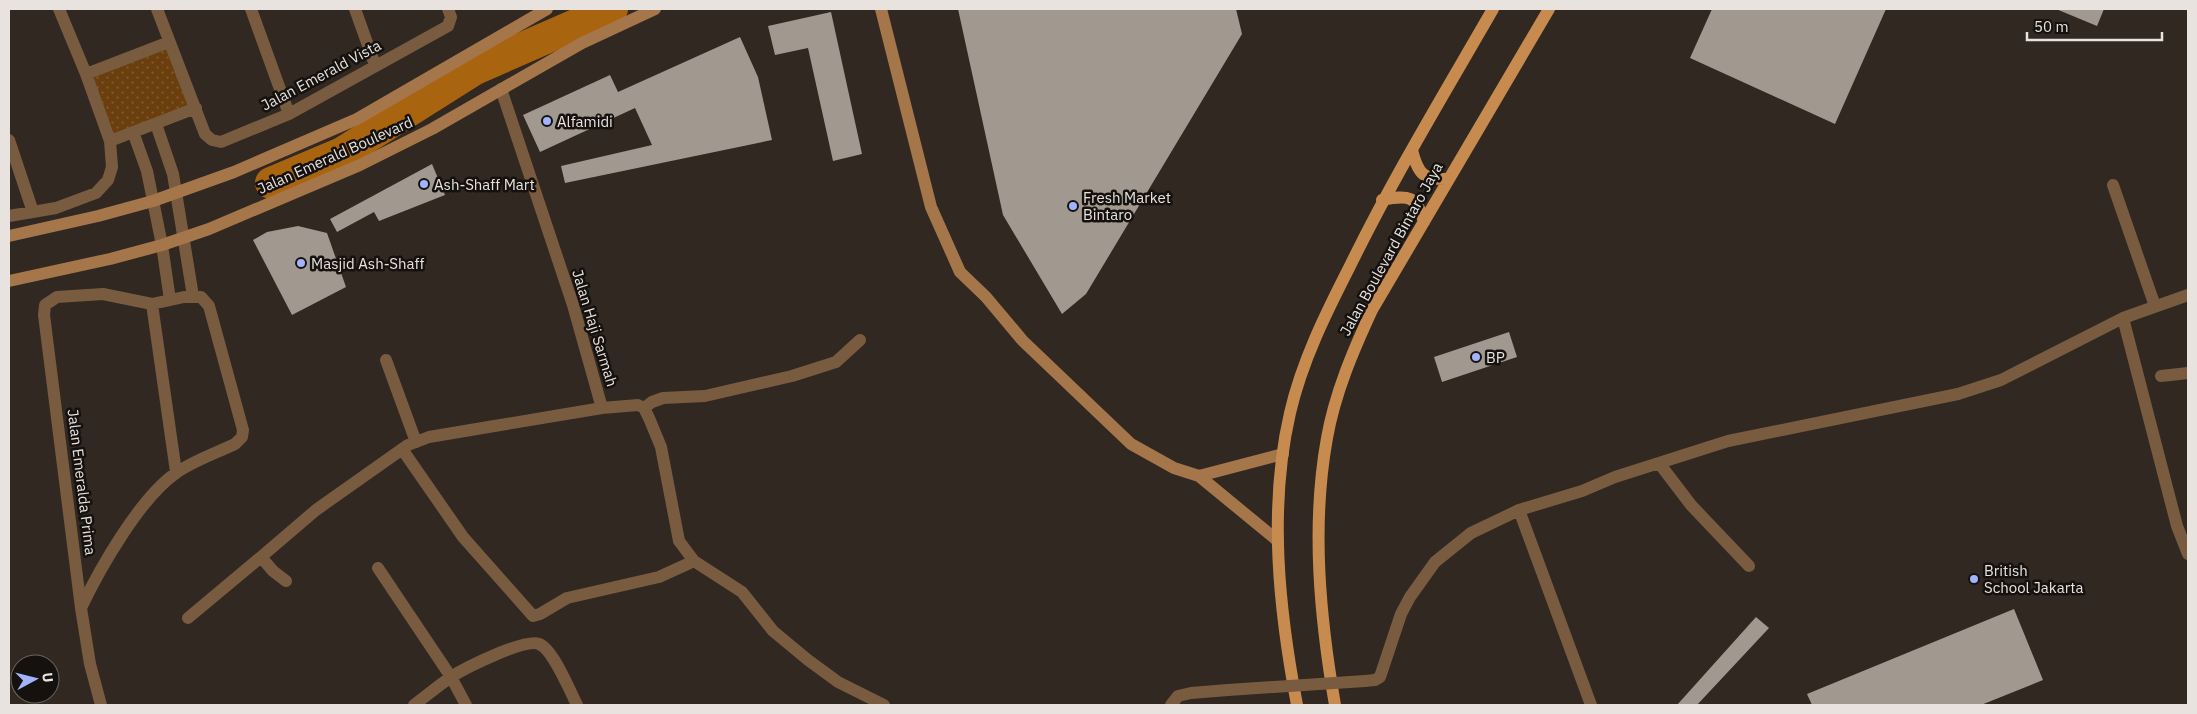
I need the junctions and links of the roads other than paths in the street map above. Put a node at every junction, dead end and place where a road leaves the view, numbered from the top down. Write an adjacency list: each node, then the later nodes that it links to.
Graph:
1 (59, 9): 13 (street)
2 (157, 9): 11 (street, Jalan Emerald Vista)
3 (251, 9): 16 (street)
4 (354, 9): 12 (street)
5 (448, 9): 12 (street, Jalan Emerald Vista)
6 (547, 9): 24 (main road, Jalan Emerald Boulevard)
7 (655, 9): 14 (main road, Jalan Emerald Boulevard)
8 (881, 9): 51 (main road)
9 (1492, 9): 21 (main road, Jalan Boulevard Bintaro Jaya)
10 (1549, 9): 22 (main road, Jalan Boulevard Bintaro Jaya)
11 (169, 42): 13 (street); 15 (street, Jalan Emerald Vista)
12 (375, 65): 16 (street, Jalan Emerald Vista)
13 (86, 74): 20 (street)
14 (501, 89): 31 (main road, Jalan Emerald Boulevard); 44 (street, Jalan Haji Sarmah)
15 (196, 108): 16 (street, Jalan Emerald Vista); 17 (street)
16 (288, 114)
17 (156, 124): 18 (street); 24 (street)
18 (133, 132): 20 (street); 25 (street)
19 (9, 140): 27 (street)
20 (110, 141): 27 (street)
21 (1412, 150): 22 (main road); 26 (main road, Jalan Boulevard Bintaro Jaya)
22 (1449, 180): 29 (main road, Jalan Boulevard Bintaro Jaya)
23 (2113, 185): 38 (street)
24 (176, 192): 25 (main road, Jalan Emerald Boulevard); 31 (street)
25 (153, 200): 30 (main road, Jalan Emerald Boulevard); 32 (street)
26 (1382, 200): 29 (main road); 48 (main road, Jalan Boulevard Bintaro Jaya)
27 (33, 212): 28 (street)
28 (9, 216)
29 (1424, 222): 70 (main road, Jalan Boulevard Bintaro Jaya)
30 (9, 236)
31 (185, 238): 32 (main road, Jalan Emerald Boulevard); 35 (street)
32 (162, 245): 33 (main road, Jalan Emerald Boulevard); 36 (street)
33 (9, 281)
34 (2188, 294): 38 (street)
35 (193, 296): 36 (street, Jalan Emeralda Prima); 50 (street, Jalan Emeralda Prima)
36 (170, 300): 37 (street, Jalan Emeralda Prima)
37 (152, 304): 50 (street); 60 (street, Jalan Emeralda Prima)
38 (2155, 306): 39 (street)
39 (2123, 318): 49 (street); 54 (street)
40 (860, 340): 45 (street)
41 (386, 360): 46 (street)
42 (2188, 373): 43 (street)
43 (2161, 376)
44 (602, 408): 45 (street, Jalan Haji Sarmah); 46 (street)
45 (644, 408): 56 (street)
46 (416, 442): 47 (street)
47 (402, 449): 55 (street); 56 (street)
48 (1283, 454): 51 (main road); 53 (main road, Jalan Boulevard Bintaro Jaya)
49 (1659, 463): 52 (street); 57 (street)
50 (176, 472): 60 (street, Jalan Emeralda Prima)
51 (1200, 476): 53 (main road)
52 (1520, 510): 68 (street, bridge); 71 (street)
53 (1278, 541): 69 (main road, Jalan Boulevard Bintaro Jaya)
54 (2188, 554)
55 (262, 557): 59 (street); 61 (street)
56 (694, 561): 67 (street)
57 (1748, 566)
58 (378, 568): 62 (street)
59 (286, 581)
60 (81, 608): 63 (street)
61 (188, 618)
62 (451, 677): 64 (street); 65 (street); 66 (street)
63 (102, 702)
64 (414, 705)
65 (466, 705)
66 (577, 705)
67 (884, 705)
68 (1171, 705)
69 (1297, 705)
70 (1335, 705)
71 (1591, 705)

